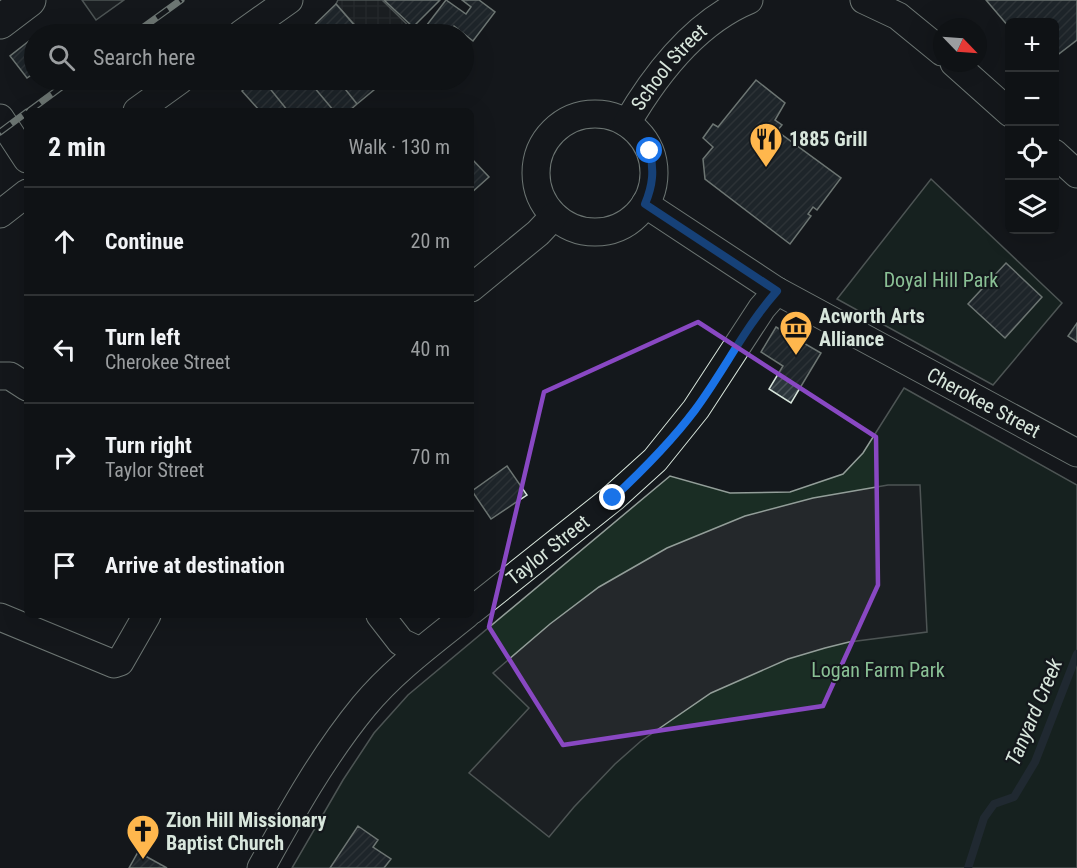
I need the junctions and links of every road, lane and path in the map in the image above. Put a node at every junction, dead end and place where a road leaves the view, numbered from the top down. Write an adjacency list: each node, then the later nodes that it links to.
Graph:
1 (28, 0): 5 (main road)
2 (289, 0): 6 (street)
3 (749, 0): 13 (street, School Street)
4 (864, 0): 7 (street)
5 (0, 22)
6 (255, 24)
7 (933, 45)
8 (964, 72): 11 (street)
9 (166, 90): 10 (street)
10 (141, 108)
11 (1005, 109)
12 (0, 118): 14 (street)
13 (627, 123): 18 (street); 20 (street)
14 (24, 154)
15 (1059, 158): 16 (street)
16 (1077, 174)
17 (24, 195): 19 (street)
18 (645, 204): 20 (street); 22 (street, Cherokee Street)
19 (0, 214)
20 (554, 216): 21 (street)
21 (474, 286)
22 (777, 291): 25 (street, Cherokee Street); 26 (street, Taylor Street)
23 (0, 376): 24 (street)
24 (24, 385)
25 (1077, 453)
26 (474, 609)
27 (0, 617): 28 (street)
28 (145, 618)
29 (382, 618): 32 (street)
30 (406, 618): 32 (street)
31 (462, 618): 32 (street)
32 (420, 651): 33 (street)
33 (261, 868)

